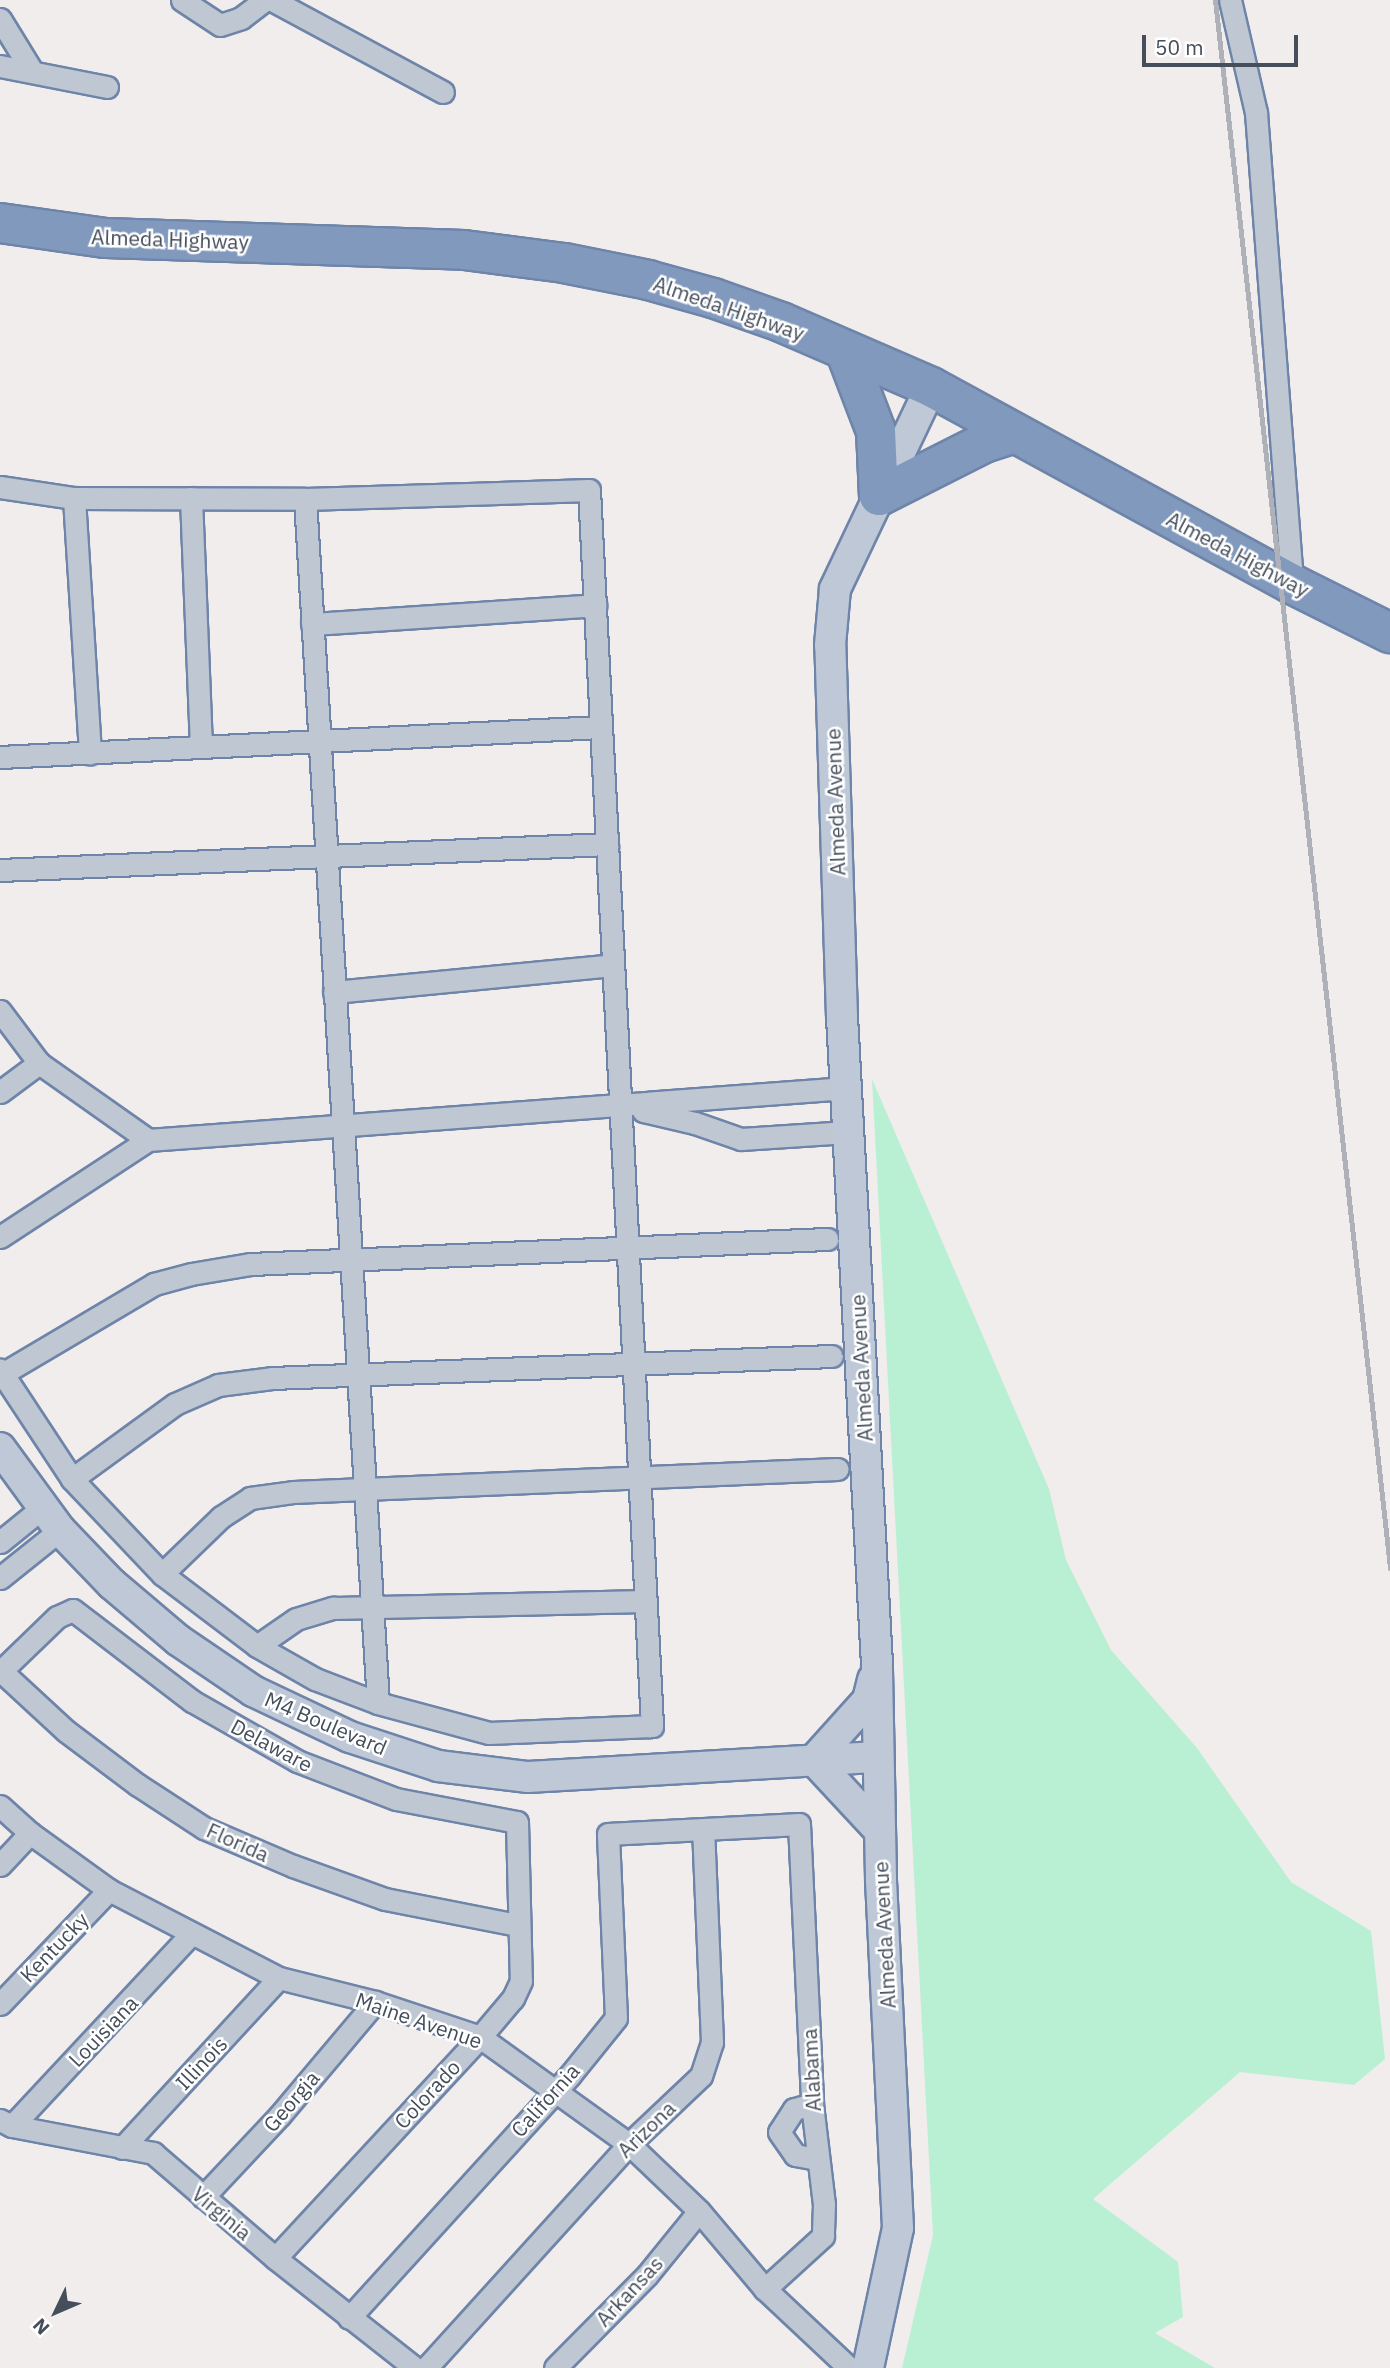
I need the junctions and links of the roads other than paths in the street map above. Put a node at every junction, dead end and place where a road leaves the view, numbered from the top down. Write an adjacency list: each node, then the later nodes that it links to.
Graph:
1 (182, 0): 2 (street)
2 (265, 0)
3 (272, 0): 9 (street)
4 (1230, 0): 19 (street)
5 (0, 19): 7 (street)
6 (0, 66): 7 (street)
7 (32, 71): 8 (street)
8 (107, 87)
9 (443, 92)
10 (0, 223): 11 (highway, Almeda Highway)
11 (845, 350): 12 (highway, Almeda Highway); 15 (highway)
12 (931, 387): 13 (highway, Almeda Highway); 15 (main road, Almeda Avenue)
13 (1014, 433): 15 (highway); 19 (highway, Almeda Highway)
14 (0, 487): 16 (street)
15 (879, 496): 35 (main road, Almeda Avenue)
16 (74, 498): 17 (street); 26 (street)
17 (191, 498): 18 (street); 25 (street)
18 (305, 499): 20 (street); 21 (street)
19 (1292, 584): 22 (highway, Almeda Highway)
20 (595, 605): 21 (street); 23 (street)
21 (312, 624): 24 (street)
22 (1390, 634)
23 (601, 727): 24 (street); 28 (street)
24 (319, 741): 25 (street); 29 (street)
25 (201, 747): 26 (street)
26 (90, 753): 27 (street)
27 (0, 757)
28 (607, 844): 29 (street); 31 (street)
29 (326, 856): 30 (street); 32 (street)
30 (0, 870)
31 (613, 965): 32 (street); 37 (street)
32 (334, 992): 38 (street)
33 (0, 1011): 34 (street)
34 (39, 1063): 36 (street); 40 (street)
35 (846, 1088): 37 (street); 39 (main road, Almeda Avenue)
36 (0, 1092)
37 (620, 1107): 38 (street); 39 (street); 43 (street)
38 (343, 1126): 40 (street); 44 (street)
39 (848, 1132): 61 (main road, Almeda Avenue)
40 (148, 1140): 41 (street)
41 (0, 1237)
42 (827, 1239): 43 (street)
43 (628, 1248): 44 (street); 46 (street)
44 (351, 1260): 47 (street); 48 (street)
45 (832, 1356): 46 (street)
46 (634, 1364): 48 (street); 51 (street)
47 (1, 1372): 52 (street)
48 (358, 1374): 52 (street); 53 (street)
49 (0, 1448): 54 (main road, M4 Boulevard)
50 (838, 1469): 51 (street)
51 (639, 1478): 53 (street); 58 (street)
52 (72, 1479): 56 (street)
53 (365, 1489): 56 (street); 59 (street)
54 (51, 1519): 55 (street); 57 (street); 65 (main road, M4 Boulevard)
55 (0, 1542)
56 (162, 1574): 60 (street)
57 (0, 1578)
58 (646, 1601): 59 (street); 63 (street)
59 (372, 1608): 60 (street); 63 (street)
60 (257, 1646): 63 (street)
61 (877, 1665): 64 (main road, Almeda Avenue); 65 (main road)
62 (0, 1672): 67 (street, Delaware); 73 (street, Florida)
63 (378, 1703)
64 (877, 1757): 65 (main road, M4 Boulevard); 68 (main road, Almeda Avenue)
65 (814, 1760): 68 (main road)
66 (0, 1806): 70 (street, Maine Avenue)
67 (517, 1822): 73 (street, Colorado)
68 (879, 1829): 94 (main road, Almeda Avenue)
69 (703, 1830): 79 (street, California); 80 (street, Alabama); 82 (street, Arizona)
70 (30, 1833): 71 (street); 72 (street, Maine Avenue)
71 (0, 1865)
72 (109, 1890): 74 (street, Maine Avenue); 77 (street, Kentucky)
73 (518, 1925): 78 (street, Colorado)
74 (191, 1934): 75 (street, Maine Avenue); 81 (street, Louisiana)
75 (279, 1978): 76 (street, Maine Avenue); 83 (street, Illinois)
76 (374, 2003): 78 (street, Maine Avenue); 85 (street, Georgia)
77 (0, 2004)
78 (480, 2037): 79 (street, Maine Avenue); 87 (street, Colorado)
79 (555, 2089): 82 (street, Maine Avenue); 89 (street, California)
80 (812, 2104): 84 (street, Alabama); 84 (street)
81 (6, 2123): 83 (street, Virginia)
82 (629, 2144): 86 (street, Maine Avenue); 91 (street, Arizona)
83 (122, 2148): 85 (street, Virginia)
84 (817, 2159): 88 (street, Alabama)
85 (203, 2197): 87 (street, Virginia)
86 (699, 2211): 88 (street, Maine Avenue); 92 (street, Arkansas)
87 (275, 2258): 89 (street, Virginia)
88 (765, 2289): 93 (street, Maine Avenue)
89 (349, 2318): 90 (street, Virginia)
90 (415, 2368)
91 (426, 2368)
92 (555, 2368)
93 (849, 2368)
94 (868, 2368)

